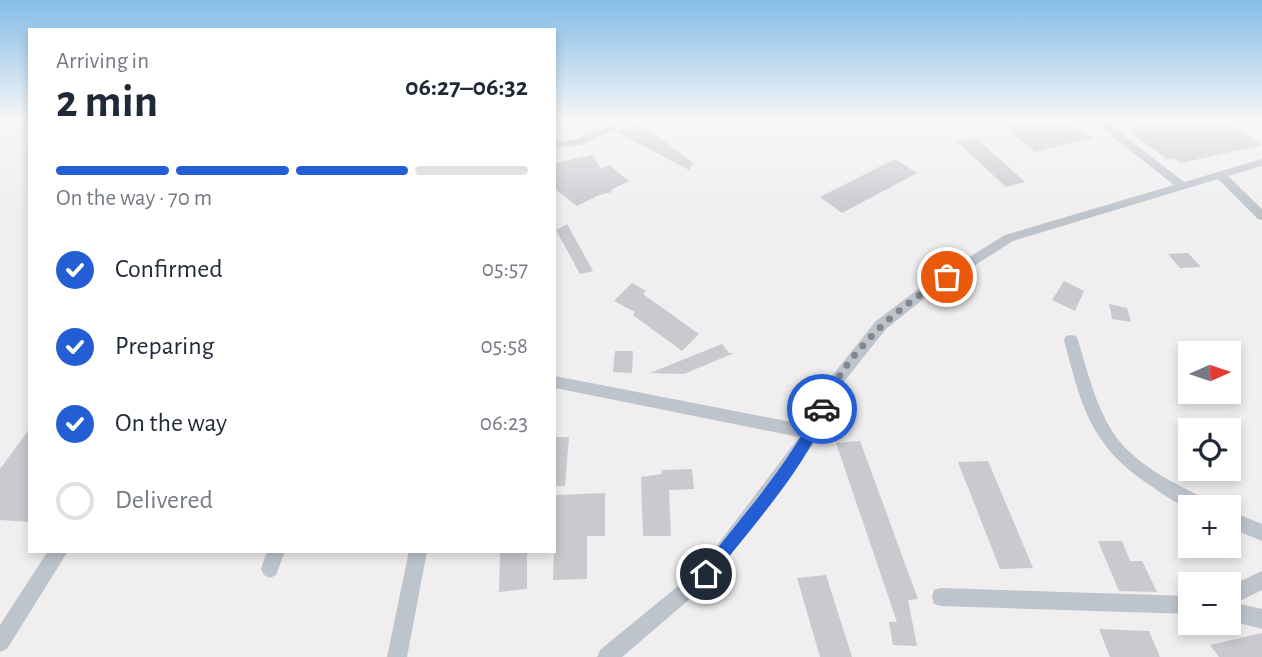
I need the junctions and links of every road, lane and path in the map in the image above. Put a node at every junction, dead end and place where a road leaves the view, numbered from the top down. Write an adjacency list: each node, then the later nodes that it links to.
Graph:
1 (1137, 151): 4 (street)
2 (1262, 162): 3 (street)
3 (1219, 174): 4 (street); 5 (street)
4 (1181, 185): 8 (street)
5 (1262, 216)
6 (1071, 340): 9 (street)
7 (556, 382): 8 (street)
8 (812, 433): 22 (street)
9 (1179, 495)
10 (1241, 524): 11 (street)
11 (1262, 533)
12 (58, 553): 20 (street)
13 (418, 553): 21 (street)
14 (1262, 580): 15 (street)
15 (1241, 590)
16 (941, 597): 17 (street)
17 (1178, 605)
18 (1241, 613): 19 (street)
19 (1262, 618)
20 (0, 642)
21 (397, 657)
22 (607, 657)

